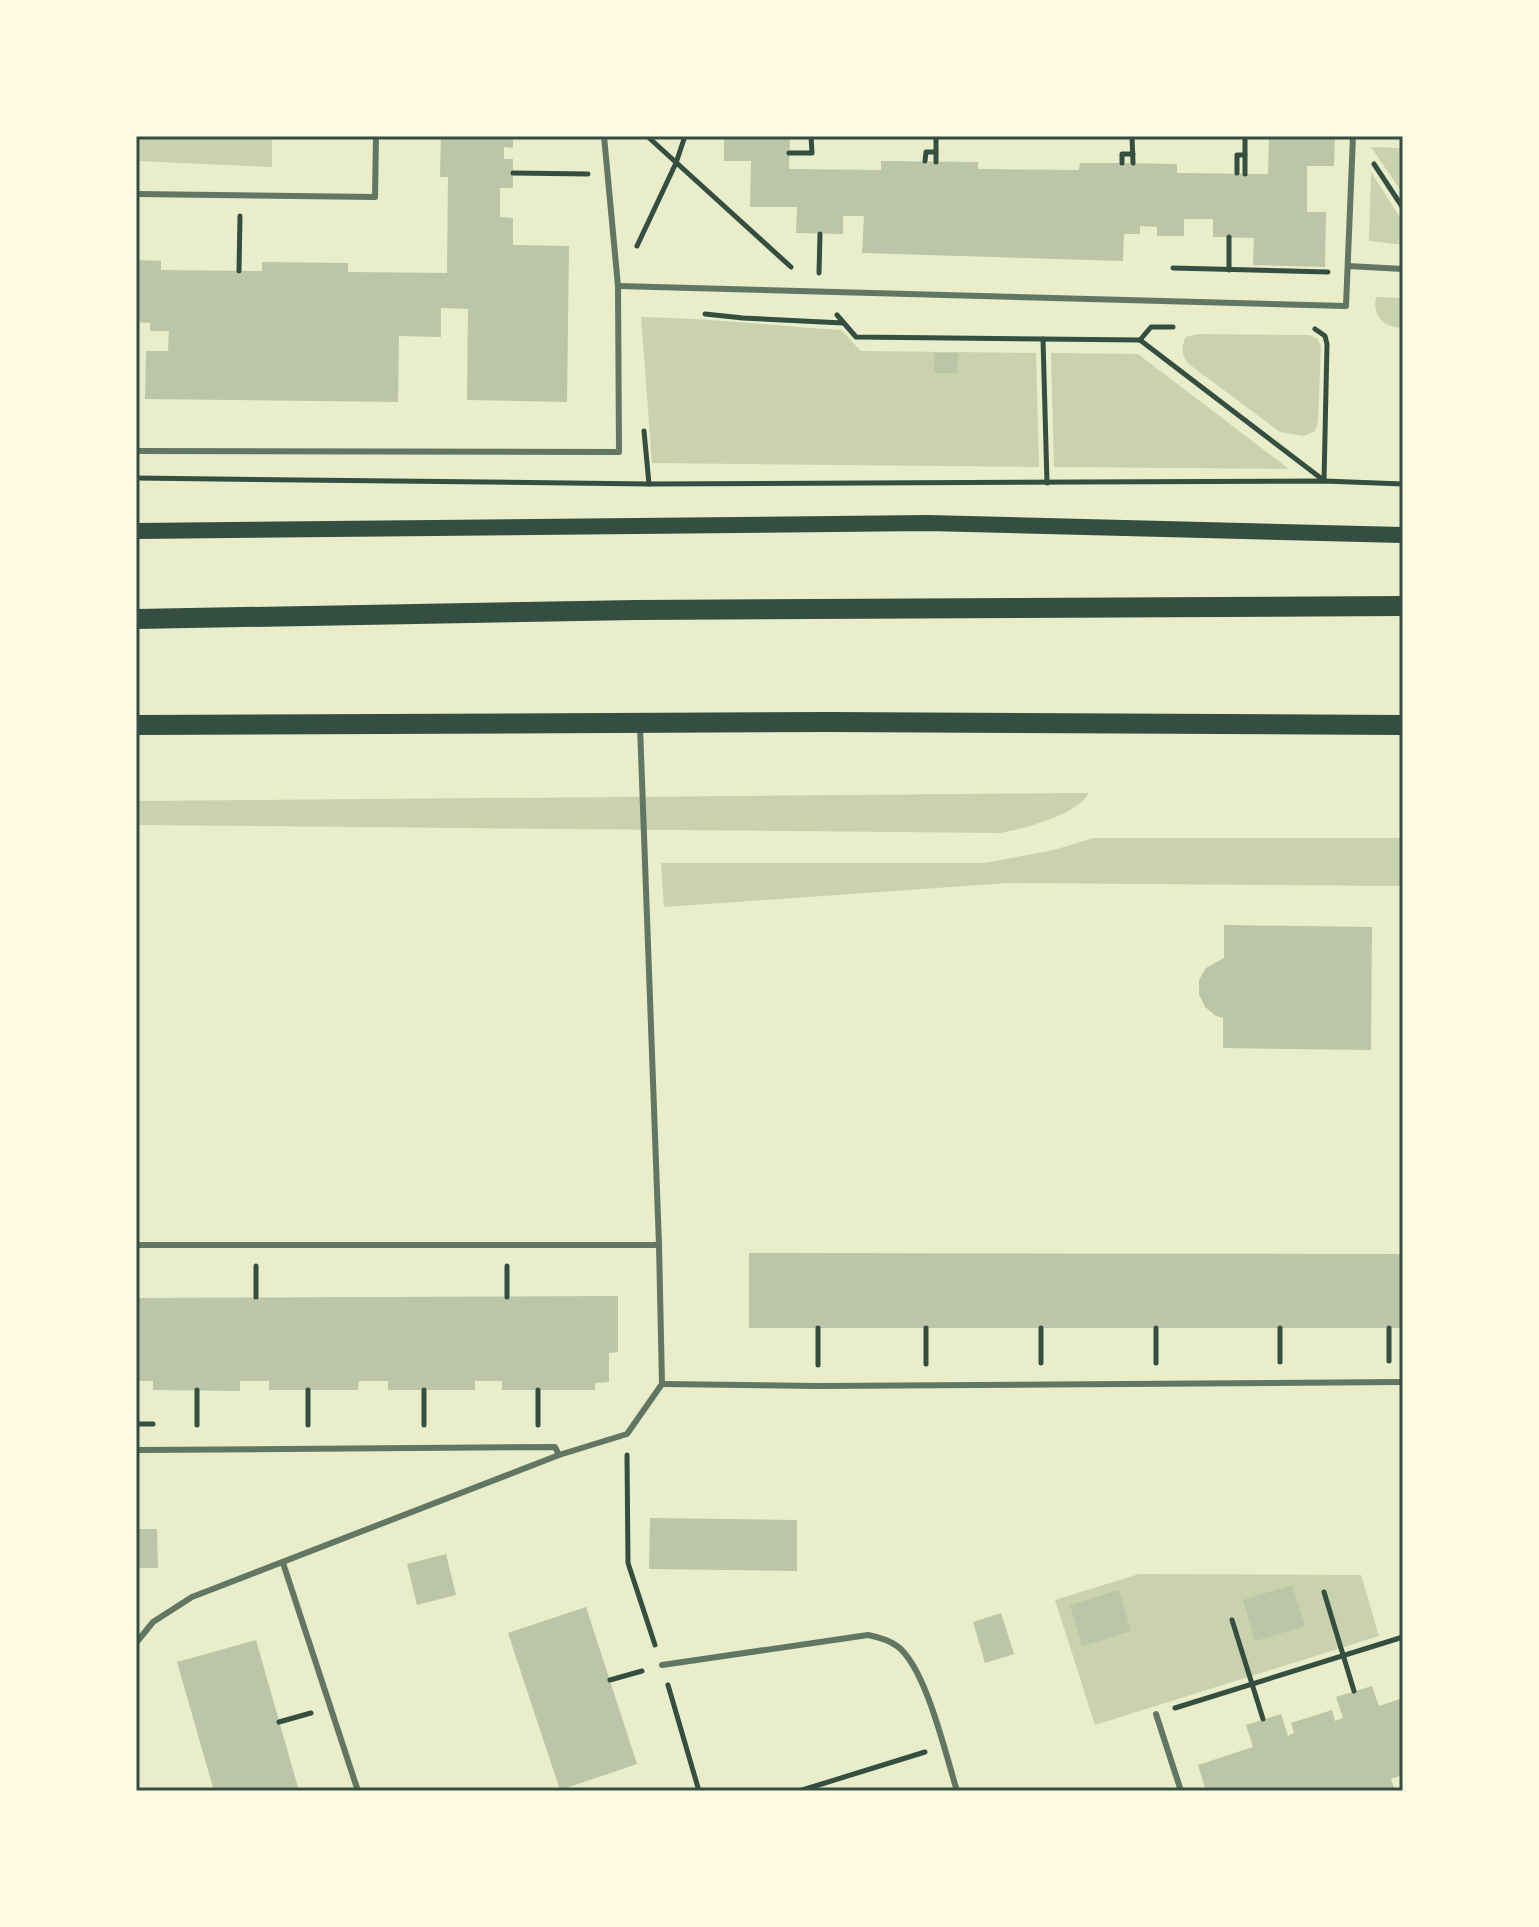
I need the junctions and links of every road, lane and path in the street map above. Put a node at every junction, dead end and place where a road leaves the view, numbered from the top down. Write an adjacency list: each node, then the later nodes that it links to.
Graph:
1 (376, 136): 24 (lane)
2 (604, 136): 21 (lane)
3 (647, 136): 16 (path)
4 (685, 136): 16 (path)
5 (811, 136): 11 (path)
6 (936, 136): 10 (path)
7 (1132, 136): 12 (path)
8 (1245, 136): 13 (path)
9 (1353, 138): 25 (path); 28 (lane)
10 (936, 152): 14 (path); 15 (path)
11 (789, 153)
12 (1133, 154): 17 (path); 18 (path)
13 (1245, 155): 20 (path); 22 (path)
14 (925, 161)
15 (936, 162)
16 (676, 163): 34 (path); 35 (path)
17 (1122, 163)
18 (1133, 163)
19 (513, 173): 21 (path)
20 (1237, 173)
21 (607, 174): 34 (lane)
22 (1245, 174)
23 (136, 194): 24 (lane)
24 (240, 195): 33 (path)
25 (1403, 208)
26 (820, 234): 35 (path)
27 (1229, 237): 32 (path)
28 (1348, 266): 31 (lane); 35 (lane)
29 (1173, 268): 32 (path)
30 (1330, 268): 32 (path)
31 (1403, 269)
32 (1229, 270)
33 (239, 271)
34 (618, 286): 35 (lane); 43 (lane)
35 (819, 293): 37 (path)
36 (695, 313): 37 (path)
37 (844, 323): 40 (path)
38 (1182, 327): 41 (path)
39 (1307, 328): 45 (path)
40 (1043, 339): 41 (path); 46 (path)
41 (1140, 340): 45 (path)
42 (644, 424): 47 (path)
43 (136, 451)
44 (136, 478): 47 (path)
45 (1324, 481): 46 (path); 48 (path)
46 (1047, 483): 47 (path)
47 (649, 484)
48 (1403, 484)
49 (136, 531): 50 (main road)
50 (1403, 535)
51 (1403, 606): 52 (main road)
52 (136, 619)
53 (640, 723): 54 (main road); 55 (main road); 58 (lane)
54 (136, 725)
55 (1403, 725)
56 (136, 1245): 57 (lane)
57 (256, 1245): 58 (lane); 59 (path)
58 (659, 1245): 69 (lane)
59 (256, 1297)
60 (818, 1328): 73 (path)
61 (926, 1328): 72 (path)
62 (1041, 1328): 70 (path)
63 (1156, 1328): 71 (path)
64 (1280, 1328): 68 (path)
65 (1389, 1328): 66 (path)
66 (1389, 1382): 67 (lane); 68 (lane)
67 (1403, 1382)
68 (1280, 1383): 71 (lane)
69 (662, 1384): 73 (lane); 81 (lane)
70 (1041, 1384): 71 (lane); 72 (lane)
71 (1156, 1384)
72 (926, 1385): 73 (lane)
73 (818, 1386)
74 (197, 1390): 78 (path)
75 (308, 1390): 79 (path)
76 (424, 1390): 80 (path)
77 (538, 1390): 82 (path)
78 (197, 1425)
79 (308, 1425)
80 (424, 1427)
81 (627, 1434): 84 (lane); 91 (path)
82 (555, 1447): 83 (lane); 84 (lane)
83 (136, 1450)
84 (559, 1455): 85 (lane)
85 (283, 1563): 89 (lane); 95 (lane)
86 (1324, 1592): 90 (path)
87 (1232, 1620): 93 (path)
88 (1403, 1637): 90 (path)
89 (136, 1643)
90 (1343, 1656): 93 (path); 94 (path)
91 (662, 1665): 92 (path); 99 (lane); 101 (path)
92 (610, 1680)
93 (1252, 1684): 96 (path); 97 (path)
94 (1354, 1691)
95 (331, 1707): 98 (path); 100 (lane)
96 (1156, 1714): 104 (lane)
97 (1263, 1719)
98 (279, 1722)
99 (943, 1747): 102 (path); 103 (lane)
100 (358, 1791)
101 (699, 1791)
102 (799, 1791)
103 (957, 1791)
104 (1181, 1791)

